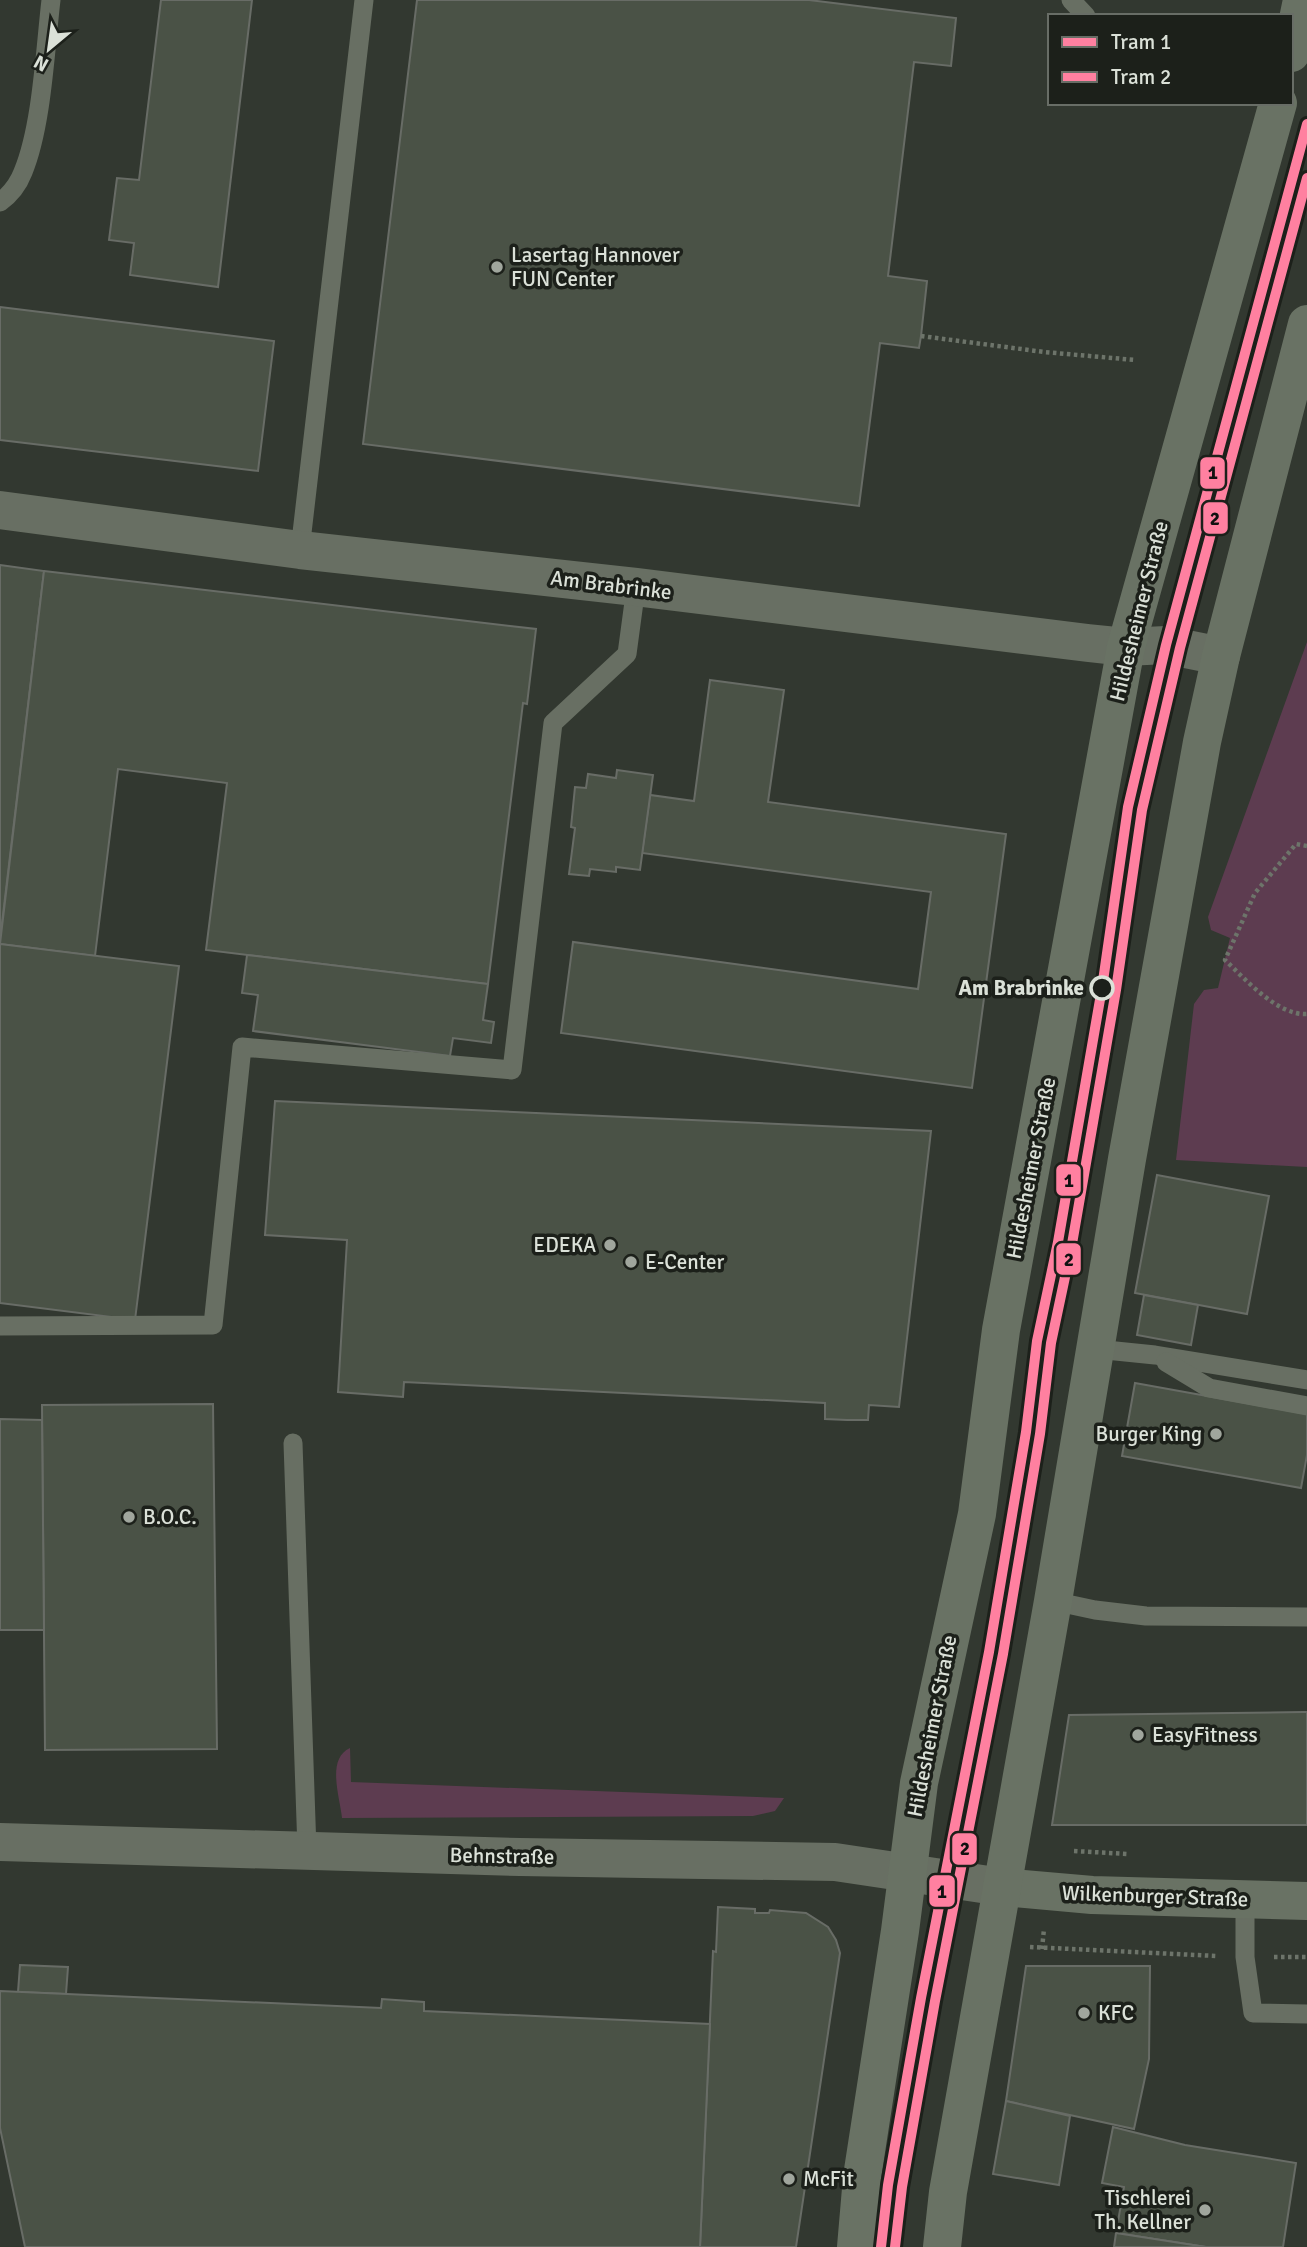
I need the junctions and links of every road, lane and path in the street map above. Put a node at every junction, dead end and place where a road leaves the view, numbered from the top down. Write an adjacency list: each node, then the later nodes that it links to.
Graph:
1 (51, 0): 8 (lane)
2 (364, 0): 13 (lane)
3 (1070, 0): 5 (lane)
4 (1302, 0): 6 (main road)
5 (1084, 14)
6 (1293, 43)
7 (1277, 105): 15 (main road, Hildesheimer Straße)
8 (0, 202)
9 (1307, 324): 16 (main road)
10 (920, 336): 11 (path)
11 (1135, 360)
12 (0, 510): 13 (street, Am Brabrinke)
13 (300, 550): 14 (street, Am Brabrinke)
14 (636, 587): 15 (street, Am Brabrinke); 21 (lane)
15 (1126, 647): 16 (street, Am Brabrinke); 17 (main road, Hildesheimer Straße)
16 (1221, 656): 18 (main road)
17 (1112, 725): 18 (path); 30 (main road, Hildesheimer Straße)
18 (1202, 742): 23 (main road)
19 (1307, 846): 20 (path)
20 (1307, 1014)
21 (0, 1326)
22 (1029, 1339): 23 (path)
23 (1079, 1347): 24 (lane); 28 (main road)
24 (1155, 1355): 25 (lane); 26 (lane)
25 (1307, 1380)
26 (1307, 1406)
27 (293, 1443): 33 (lane)
28 (1053, 1601): 29 (lane); 31 (main road)
29 (1307, 1617)
30 (919, 1783): 31 (path); 34 (main road, Hildesheimer Straße)
31 (1017, 1802): 35 (main road)
32 (0, 1842): 33 (street, Behnstraße)
33 (307, 1850): 34 (street, Behnstraße)
34 (906, 1871): 35 (street, Behnstraße); 38 (main road, Hildesheimer Straße)
35 (1002, 1887): 36 (main road, Wilkenburger Straße); 39 (main road)
36 (1245, 1899): 37 (main road, Wilkenburger Straße); 40 (lane)
37 (1307, 1900)
38 (900, 1931): 39 (path); 43 (main road, Hildesheimer Straße)
39 (994, 1941): 40 (path); 44 (main road)
40 (1245, 1957): 41 (path); 42 (lane)
41 (1307, 1957)
42 (1307, 2014)
43 (856, 2247)
44 (942, 2247)

